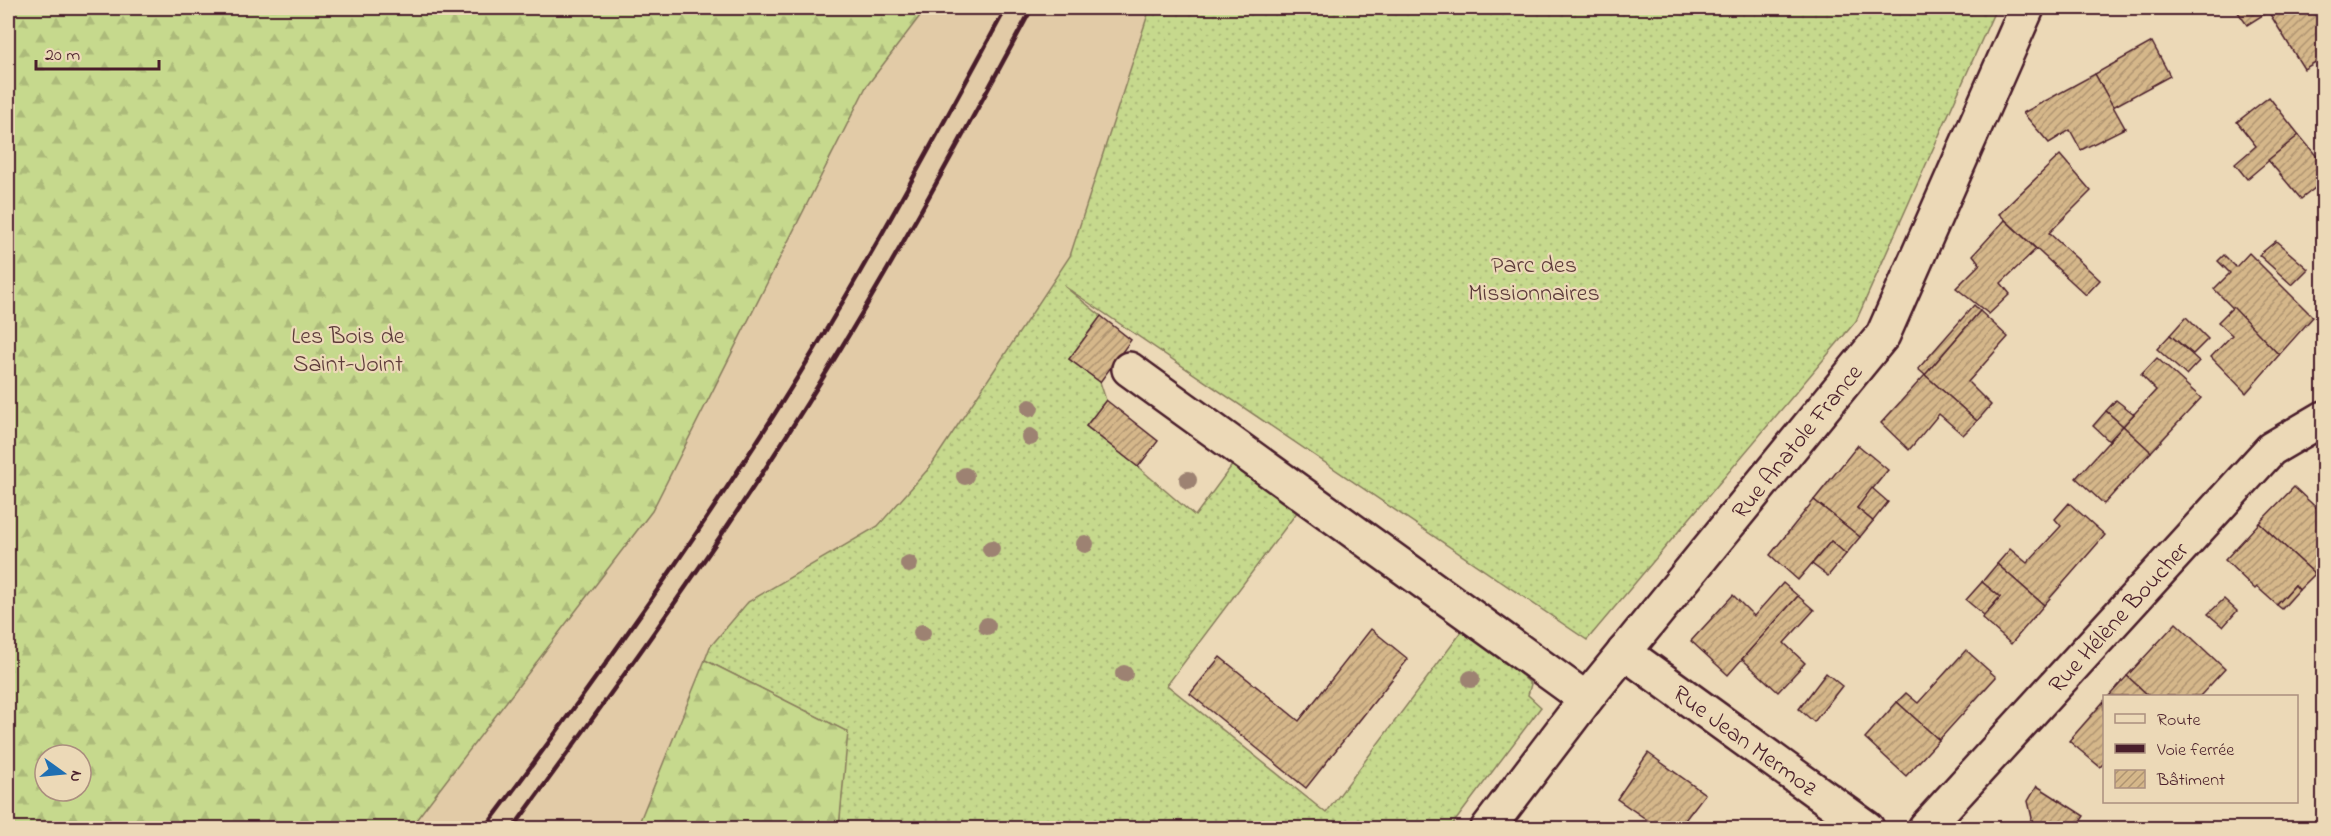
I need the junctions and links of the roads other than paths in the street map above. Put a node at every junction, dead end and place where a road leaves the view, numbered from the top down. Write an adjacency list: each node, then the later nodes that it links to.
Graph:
1 (2027, 8): 4 (street, Rue Anatole France)
2 (1129, 369): 5 (street)
3 (2324, 418): 8 (street, Rue Hélène Boucher)
4 (1624, 652): 5 (street, Rue Anatole France); 7 (street, Rue Jean Mermoz)
5 (1586, 699): 6 (street, Rue Anatole France)
6 (1488, 828)
7 (1867, 828)
8 (1925, 828)

